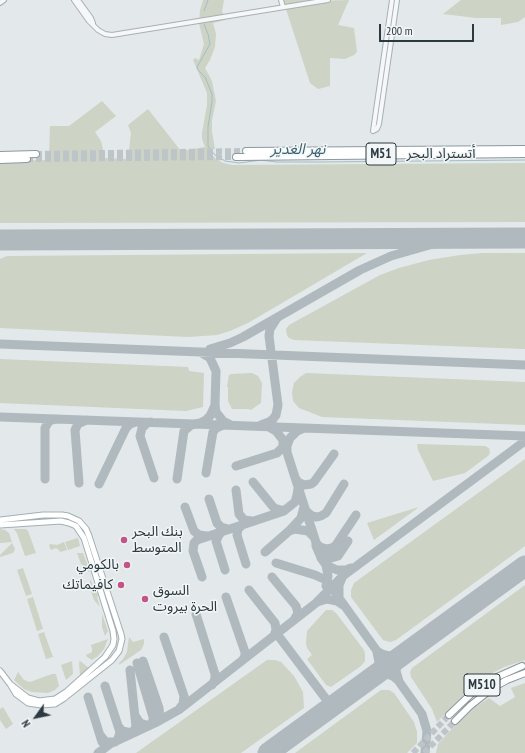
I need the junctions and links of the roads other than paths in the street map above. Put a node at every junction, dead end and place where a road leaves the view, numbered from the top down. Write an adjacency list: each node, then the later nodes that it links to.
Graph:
1 (4, 0): 8 (street)
2 (74, 0): 10 (street)
3 (78, 0): 10 (street)
4 (281, 0): 9 (street)
5 (328, 0): 9 (street)
6 (392, 0): 11 (street)
7 (397, 0): 11 (street)
8 (0, 3)
9 (282, 8): 10 (street)
10 (93, 24)
11 (388, 46): 12 (street)
12 (380, 103): 12 (street)
13 (525, 148): 14 (highway, أتستراد البحر / M51)
14 (246, 151)
15 (36, 154): 17 (highway)
16 (525, 154): 18 (highway, أتستراد البحر / M51)
17 (0, 155)
18 (236, 157)
19 (27, 159): 20 (highway)
20 (0, 160)
21 (0, 520): 27 (main road)
22 (0, 525): 26 (main road)
23 (522, 666): 29 (highway, M510)
24 (0, 671): 26 (main road)
25 (525, 673): 30 (highway, M510)
26 (10, 684): 27 (main road)
27 (55, 704): 28 (main road)
28 (49, 710)
29 (449, 715)
30 (456, 721)

